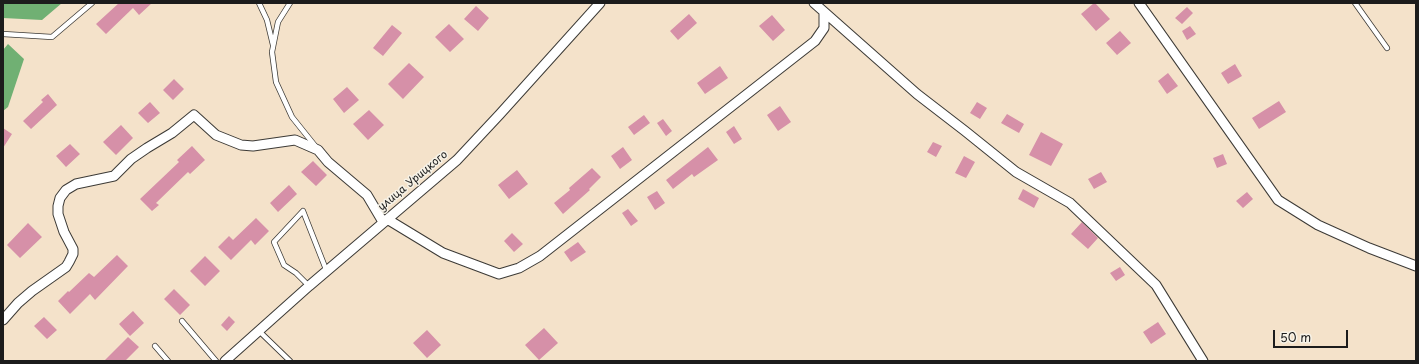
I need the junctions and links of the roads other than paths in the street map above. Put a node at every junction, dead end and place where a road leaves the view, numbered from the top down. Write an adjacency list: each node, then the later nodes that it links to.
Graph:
1 (92, 3): 9 (lane)
2 (259, 3): 10 (lane)
3 (290, 3): 10 (lane)
4 (600, 3): 13 (street, улица Урицкого)
5 (814, 3): 8 (street)
6 (1139, 3): 14 (street)
7 (1355, 3): 11 (lane)
8 (824, 13): 13 (street); 25 (street)
9 (3, 34)
10 (273, 46): 12 (lane)
11 (1388, 48)
12 (318, 150): 13 (street); 17 (street)
13 (385, 220): 15 (street, улица Урицкого)
14 (1416, 266)
15 (327, 272): 16 (street, улица Урицкого); 16 (lane)
16 (309, 286): 19 (street, улица Урицкого)
17 (3, 320)
18 (182, 321): 22 (lane)
19 (259, 331): 23 (street, улица Урицкого); 24 (lane)
20 (155, 346): 21 (lane)
21 (168, 361)
22 (216, 361)
23 (225, 361)
24 (290, 361)
25 (1203, 361)

